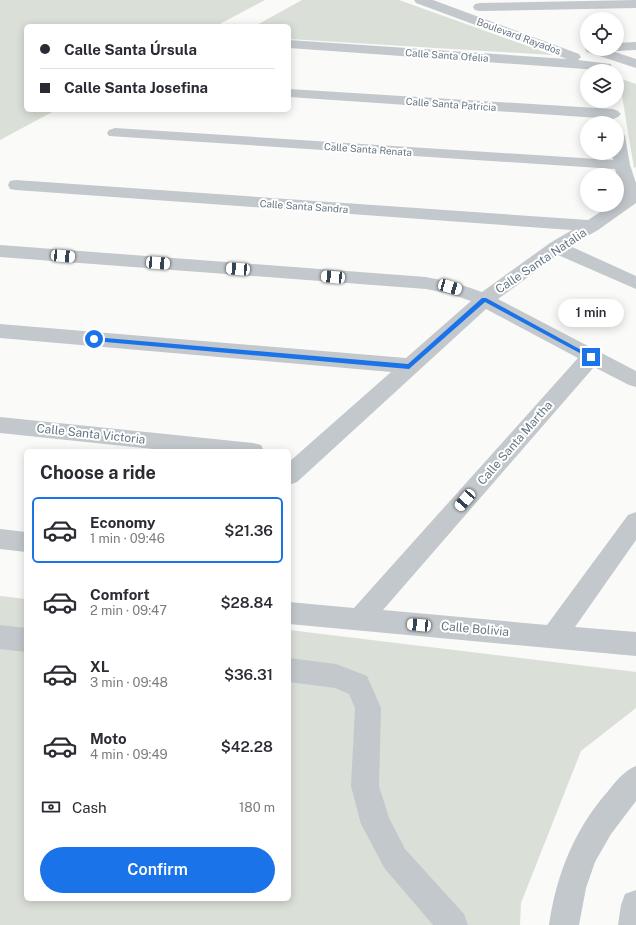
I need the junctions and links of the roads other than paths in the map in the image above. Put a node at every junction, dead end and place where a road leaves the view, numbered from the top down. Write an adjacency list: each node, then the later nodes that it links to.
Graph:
1 (421, 0): 9 (street, Boulevard Rayados)
2 (467, 2): 4 (street, Boulevard Rayados)
3 (636, 4): 4 (street)
4 (480, 7): 5 (street, Boulevard Rayados)
5 (516, 21)
6 (291, 44): 10 (street, Calle Santa Ofelia)
7 (636, 46): 8 (street)
8 (624, 47)
9 (580, 52)
10 (580, 52)
11 (588, 56): 13 (street, Calle Santa Ofelia)
12 (599, 56): 14 (street, Boulevard Rayados)
13 (601, 64)
14 (636, 64)
15 (624, 74): 16 (street)
16 (636, 78)
17 (291, 93): 18 (street, Calle Santa Patricia)
18 (613, 113)
19 (115, 133): 21 (street, Calle Santa Renata)
20 (621, 160): 21 (street)
21 (622, 165): 23 (street)
22 (16, 185): 24 (street, Calle Santa Sandra)
23 (635, 197): 24 (street, Calle Santa Natalia)
24 (592, 226): 25 (street, Calle Santa Natalia)
25 (556, 247): 27 (street); 28 (street, Calle Santa Natalia)
26 (0, 251): 28 (street)
27 (636, 283)
28 (484, 300): 30 (street); 31 (street, Calle Santa Natalia)
29 (0, 331): 31 (street)
30 (591, 357): 32 (street); 41 (street, Calle Santa Martha)
31 (409, 366): 35 (street, Calle Santa Natalia)
32 (636, 380)
33 (0, 425): 34 (street, Calle Santa Victoria)
34 (234, 449)
35 (299, 456): 36 (street, Calle Santa Natalia)
36 (291, 472)
37 (636, 522): 42 (street)
38 (0, 539): 39 (street)
39 (24, 542)
40 (291, 613): 41 (street, Calle Bolivia)
41 (359, 620): 42 (street, Calle Bolivia)
42 (554, 636): 45 (street, Calle Bolivia)
43 (0, 637): 44 (street)
44 (24, 640)
45 (636, 644)
46 (291, 670): 49 (street)
47 (636, 780): 50 (street)
48 (636, 905): 51 (street)
49 (453, 925)
50 (564, 925)
51 (633, 925)

